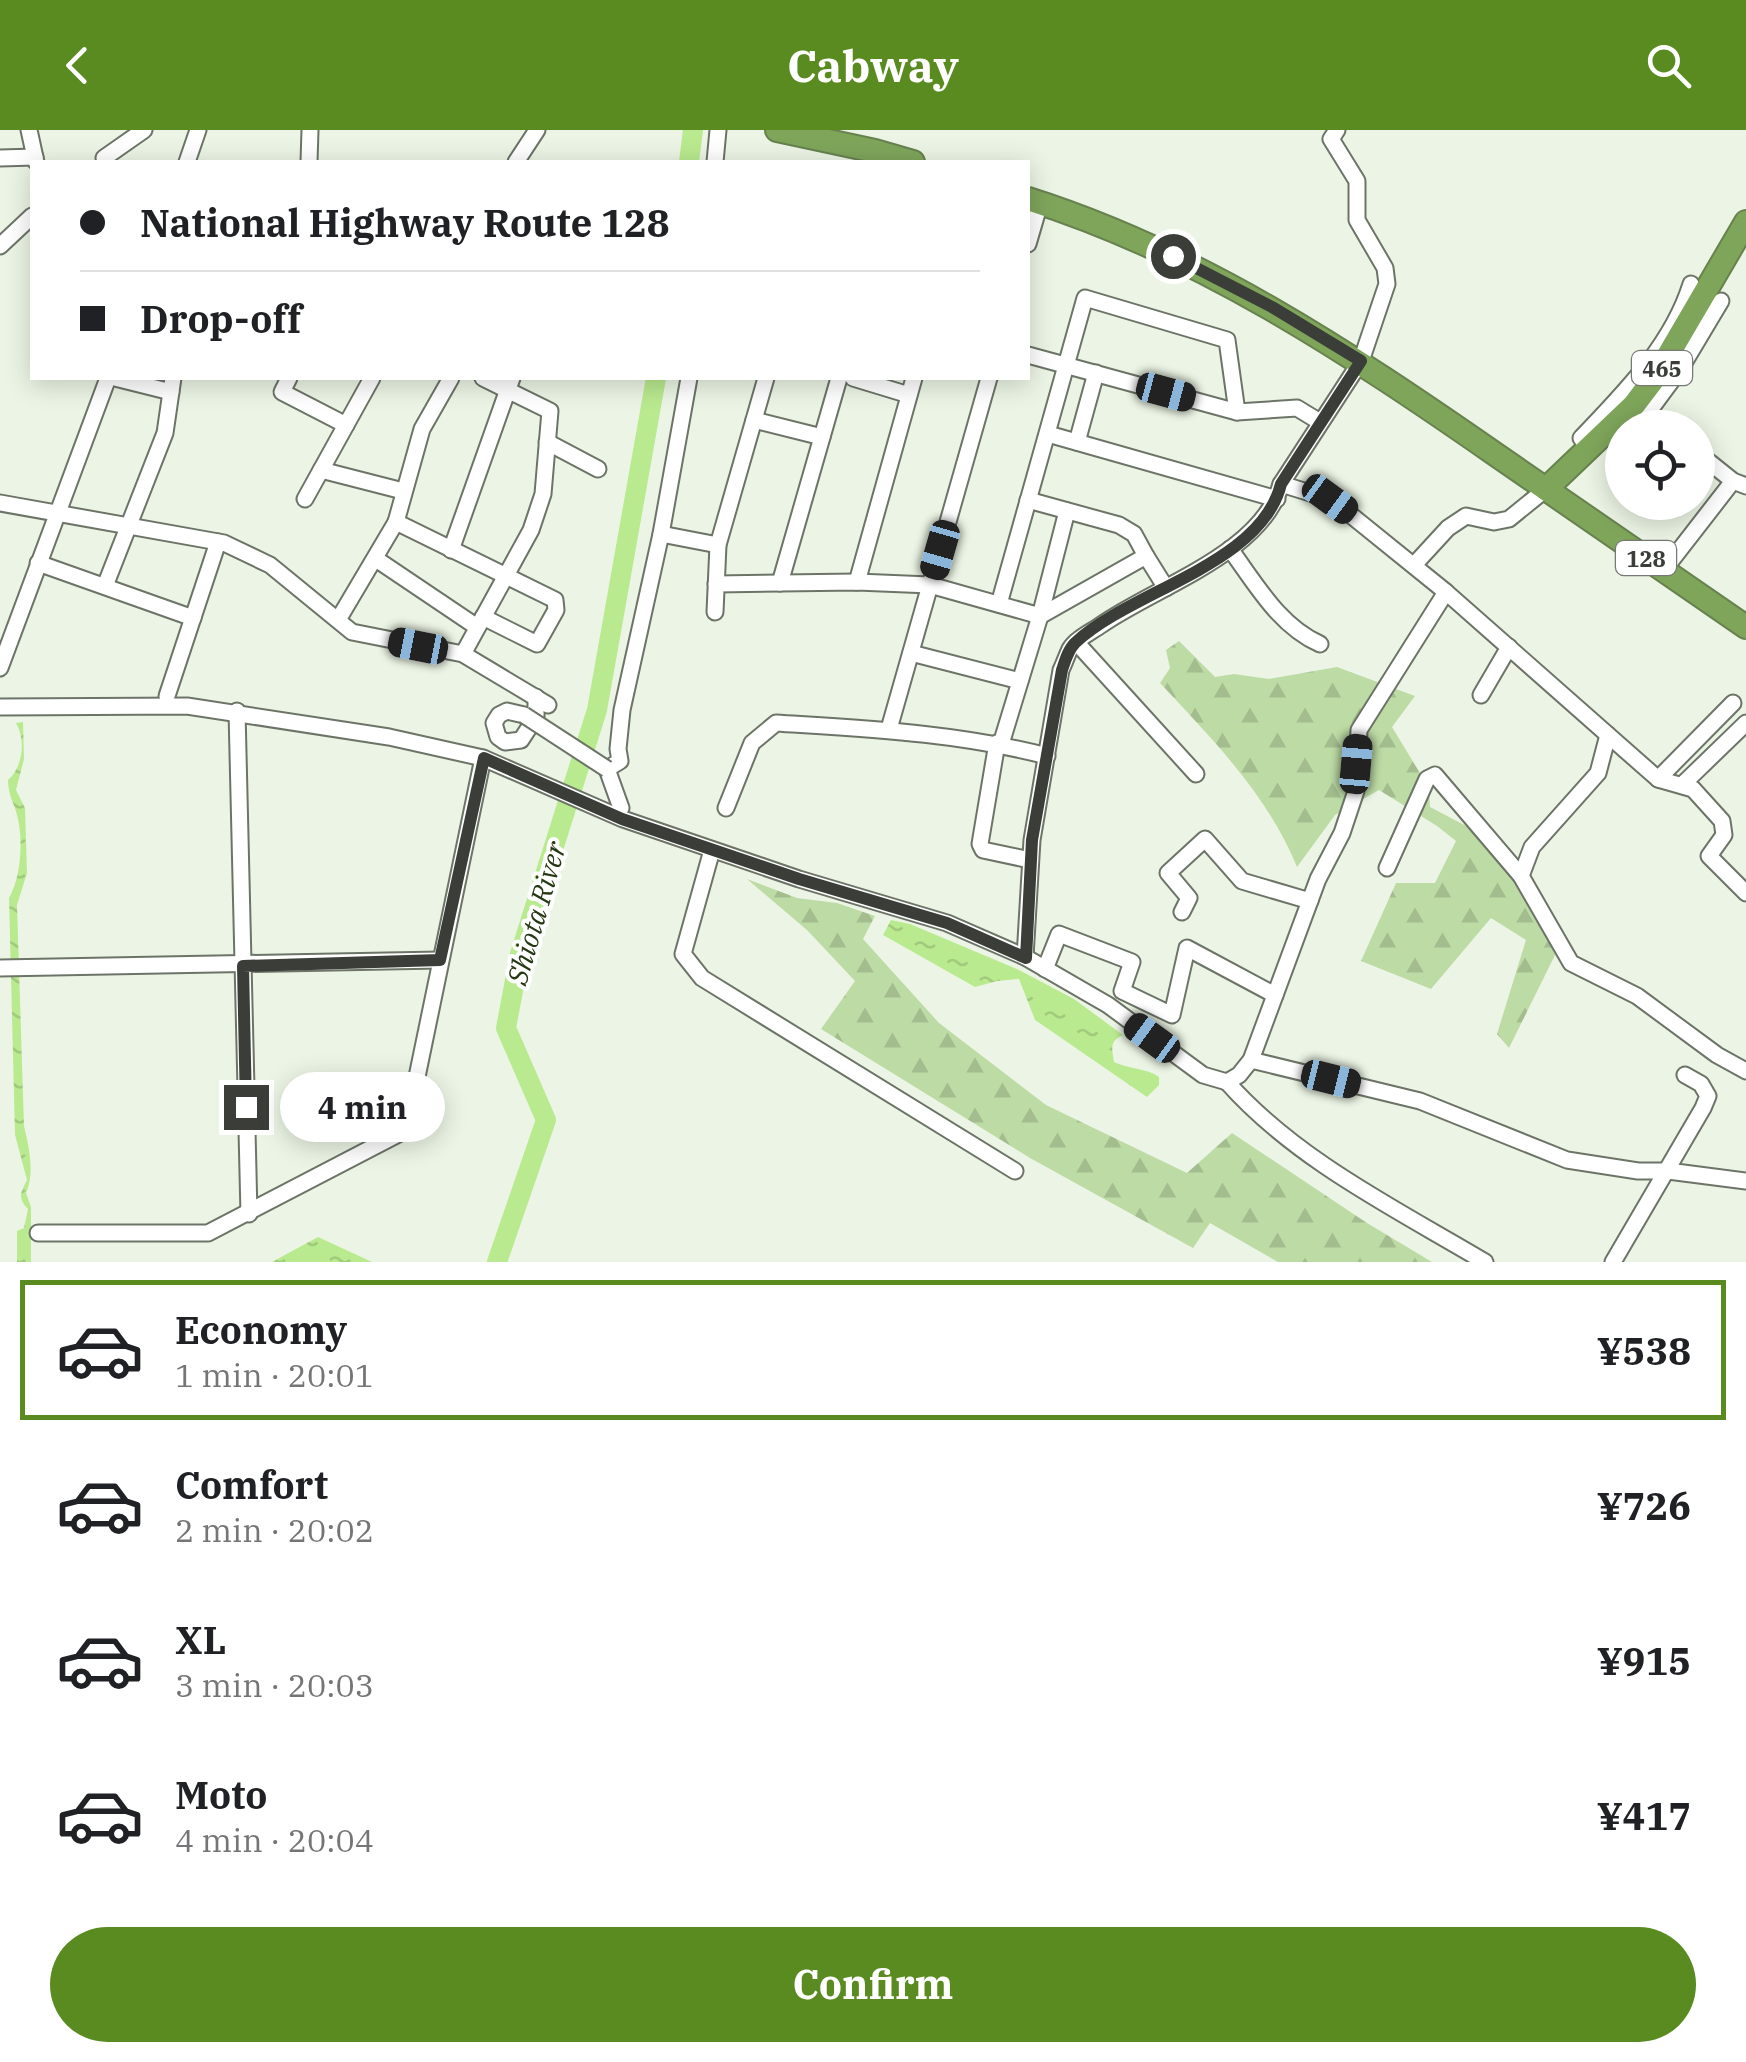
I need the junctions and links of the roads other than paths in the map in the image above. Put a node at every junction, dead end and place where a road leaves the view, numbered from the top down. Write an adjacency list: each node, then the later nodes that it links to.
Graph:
1 (29, 130): 11 (street)
2 (144, 130): 10 (street)
3 (198, 130): 12 (street)
4 (310, 130): 13 (street)
5 (537, 130): 14 (street)
6 (718, 130): 15 (street)
7 (777, 130): 16 (highway)
8 (1337, 130): 25 (street)
9 (0, 158): 11 (street)
10 (104, 158)
11 (36, 160)
12 (188, 160)
13 (309, 160)
14 (517, 160)
15 (715, 160)
16 (907, 160)
17 (1034, 201): 20 (street); 25 (highway, 128)
18 (30, 218): 21 (street)
19 (1746, 222): 42 (highway, 465)
20 (1030, 230)
21 (0, 246)
22 (1691, 284): 42 (street)
23 (1722, 301): 42 (street)
24 (1030, 356): 26 (street)
25 (1361, 361): 46 (street); 56 (highway, 128)
26 (1066, 365): 27 (street); 44 (street); 48 (street)
27 (1096, 373): 44 (street); 51 (street)
28 (111, 380): 63 (street)
29 (129, 380): 40 (street)
30 (288, 380): 47 (street)
31 (371, 380): 47 (street)
32 (450, 380): 57 (street)
33 (688, 380): 66 (street)
34 (765, 380): 45 (street)
35 (838, 380): 49 (street)
36 (860, 380): 41 (street)
37 (914, 380): 41 (street)
38 (988, 380): 80 (street)
39 (509, 383): 50 (street); 70 (street)
40 (172, 385): 65 (street)
41 (910, 395): 77 (street)
42 (1635, 405): 43 (street); 56 (highway, 465)
43 (1641, 410)
44 (1237, 412): 46 (street)
45 (754, 420): 49 (street); 68 (street)
46 (1320, 422): 58 (street)
47 (346, 425): 54 (street)
48 (1048, 434): 51 (street); 60 (street)
49 (822, 437): 78 (street)
50 (547, 442): 53 (street); 76 (street)
51 (1077, 442): 58 (street)
52 (1715, 466): 55 (street)
53 (598, 469)
54 (321, 470): 57 (street); 59 (street)
55 (1739, 484): 75 (street)
56 (1546, 489): 74 (street); 75 (highway, 128)
57 (403, 491): 64 (street)
58 (1279, 491): 69 (street); 74 (street)
59 (305, 500)
60 (1028, 500): 62 (street); 84 (street)
61 (0, 503): 63 (street)
62 (1067, 511): 71 (street); 86 (street)
63 (57, 512): 65 (street); 73 (street)
64 (396, 522): 70 (street); 72 (street)
65 (131, 524): 67 (street); 81 (street)
66 (661, 534): 68 (street); 109 (street)
67 (218, 542): 87 (street); 88 (street)
68 (718, 545): 79 (street)
69 (1230, 549): 82 (street); 92 (street)
70 (451, 550): 76 (street)
71 (1146, 556): 82 (street); 86 (street)
72 (376, 559): 88 (street); 89 (street)
73 (38, 563): 81 (street); 96 (street)
74 (1414, 566): 83 (street)
75 (1664, 570): 90 (highway, 128)
76 (504, 576): 89 (street); 89 (street)
77 (858, 582): 78 (street); 80 (street)
78 (780, 583): 79 (street)
79 (716, 584): 85 (street)
80 (930, 585): 84 (street); 94 (street)
81 (104, 586): 87 (street)
82 (1166, 588): 91 (street)
83 (1446, 592): 93 (street); 120 (street)
84 (999, 604): 86 (street)
85 (715, 612)
86 (1040, 616): 97 (street)
87 (192, 618): 98 (street)
88 (338, 620): 95 (street)
89 (480, 622): 95 (street)
90 (1746, 627)
91 (1076, 642): 107 (street); 110 (street)
92 (1320, 644)
93 (1510, 647): 99 (street); 105 (street)
94 (911, 653): 97 (street); 104 (street)
95 (464, 654): 109 (street, bridge)
96 (0, 668)
97 (1020, 682): 106 (street)
98 (168, 696)
99 (1481, 696)
100 (1733, 703): 111 (street)
101 (0, 708): 102 (street)
102 (237, 712): 108 (street); 124 (street)
103 (1746, 722): 112 (street)
104 (889, 729): 106 (street); 113 (street)
105 (1608, 735): 111 (street); 118 (street)
106 (999, 744): 107 (street); 116 (street)
107 (1048, 756): 116 (street)
108 (491, 761): 114 (street); 123 (street)
109 (607, 770): 114 (street)
110 (1196, 774)
111 (1658, 779): 112 (street)
112 (1682, 785): 119 (street)
113 (726, 808)
114 (622, 814): 115 (street)
115 (712, 850): 122 (street); 132 (street)
116 (1030, 860): 122 (street)
117 (1386, 868): 118 (street)
118 (1521, 876): 129 (street)
119 (1746, 893)
120 (1310, 900): 121 (street); 127 (street)
121 (1182, 912)
122 (1026, 958): 126 (street)
123 (440, 960): 124 (street); 135 (street)
124 (243, 966): 125 (street); 135 (street)
125 (4, 968)
126 (1045, 969): 127 (street); 131 (street)
127 (1276, 995): 128 (street)
128 (1251, 1060): 131 (street); 133 (street)
129 (1746, 1071)
130 (1685, 1075): 133 (street)
131 (1227, 1082): 137 (street)
132 (1014, 1171)
133 (1668, 1171): 134 (street); 138 (street)
134 (1746, 1180)
135 (249, 1214): 136 (street)
136 (38, 1233)
137 (1484, 1262)
138 (1612, 1262)

